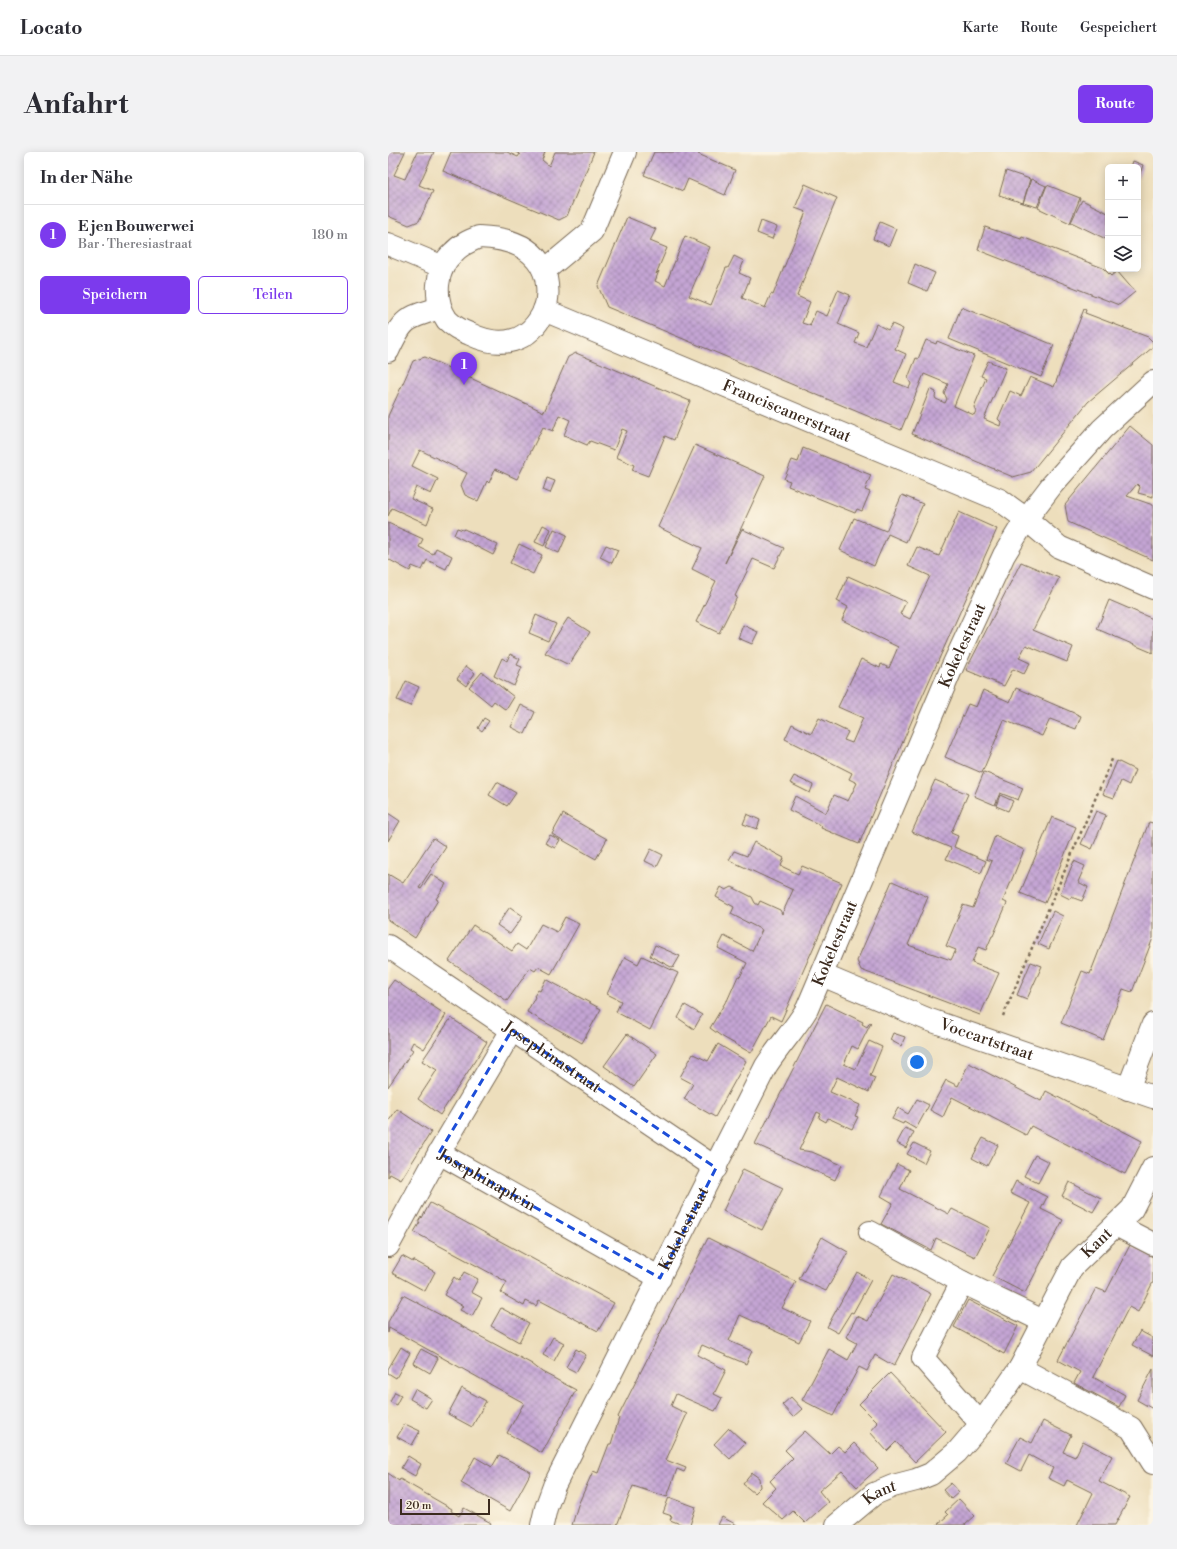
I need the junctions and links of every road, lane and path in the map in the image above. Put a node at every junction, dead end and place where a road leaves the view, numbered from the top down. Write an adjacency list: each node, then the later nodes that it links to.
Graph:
1 (625, 152): 4 (street)
2 (388, 244): 3 (street)
3 (443, 267): 4 (street); 5 (street)
4 (544, 271): 6 (street)
5 (440, 308): 6 (street); 7 (street)
6 (544, 310): 9 (street, Franciscanerstraat)
7 (388, 351)
8 (1153, 382): 9 (street, Kokelestraat)
9 (1026, 519): 10 (street, Franciscanerstraat); 13 (street, Kokelestraat)
10 (1153, 588)
11 (1113, 757): 16 (path)
12 (388, 946): 15 (street, Josephinastraat)
13 (822, 975): 16 (street, Voccartstraat); 20 (street, Kokelestraat)
14 (1153, 1024): 17 (street)
15 (512, 1030): 19 (street, Josephinaplein); 20 (street, Josephinastraat)
16 (992, 1042): 17 (street, Voccartstraat)
17 (1128, 1089): 18 (street, Voccartstraat)
18 (1153, 1097)
19 (439, 1153): 25 (street); 26 (street, Josephinaplein)
20 (716, 1168): 26 (street, Kokelestraat)
21 (1153, 1168): 22 (street, Kant)
22 (1116, 1225): 24 (street); 28 (street, Kant)
23 (870, 1232): 27 (street)
24 (1153, 1244)
25 (388, 1246)
26 (660, 1278): 32 (street, Kokelestraat)
27 (962, 1282): 28 (street); 30 (street)
28 (1043, 1321): 29 (street, Kant)
29 (1020, 1368): 30 (street, Kant); 31 (street)
30 (980, 1424): 33 (street, Kant)
31 (1153, 1463)
32 (542, 1525)
33 (837, 1525)

